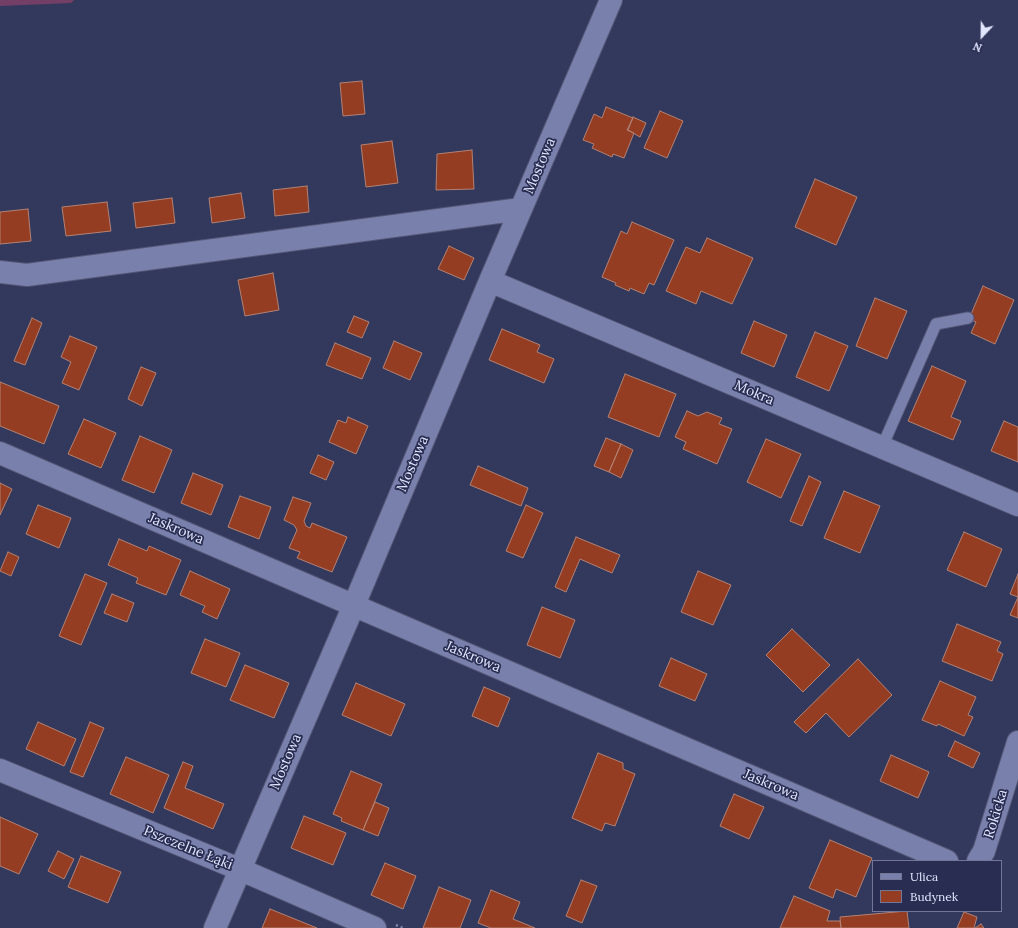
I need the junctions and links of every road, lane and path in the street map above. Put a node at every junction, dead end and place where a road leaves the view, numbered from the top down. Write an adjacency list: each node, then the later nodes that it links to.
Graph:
1 (611, 0): 2 (street, Mostowa)
2 (521, 209): 3 (street); 4 (street, Mostowa)
3 (0, 272)
4 (490, 281): 6 (street, Mokra); 9 (street, Mostowa)
5 (968, 318): 6 (lane)
6 (882, 447): 8 (street, Mokra)
7 (0, 453): 9 (street, Jaskrowa)
8 (1018, 505)
9 (354, 605): 12 (street, Jaskrowa); 14 (street, Mostowa)
10 (1018, 742): 13 (street, Rokicka)
11 (0, 770): 14 (street, Pszczelne Łąki)
12 (945, 860)
13 (979, 860)
14 (239, 869): 15 (street, Mostowa); 16 (street, Pszczelne Łąki)
15 (214, 928)
16 (375, 928)

